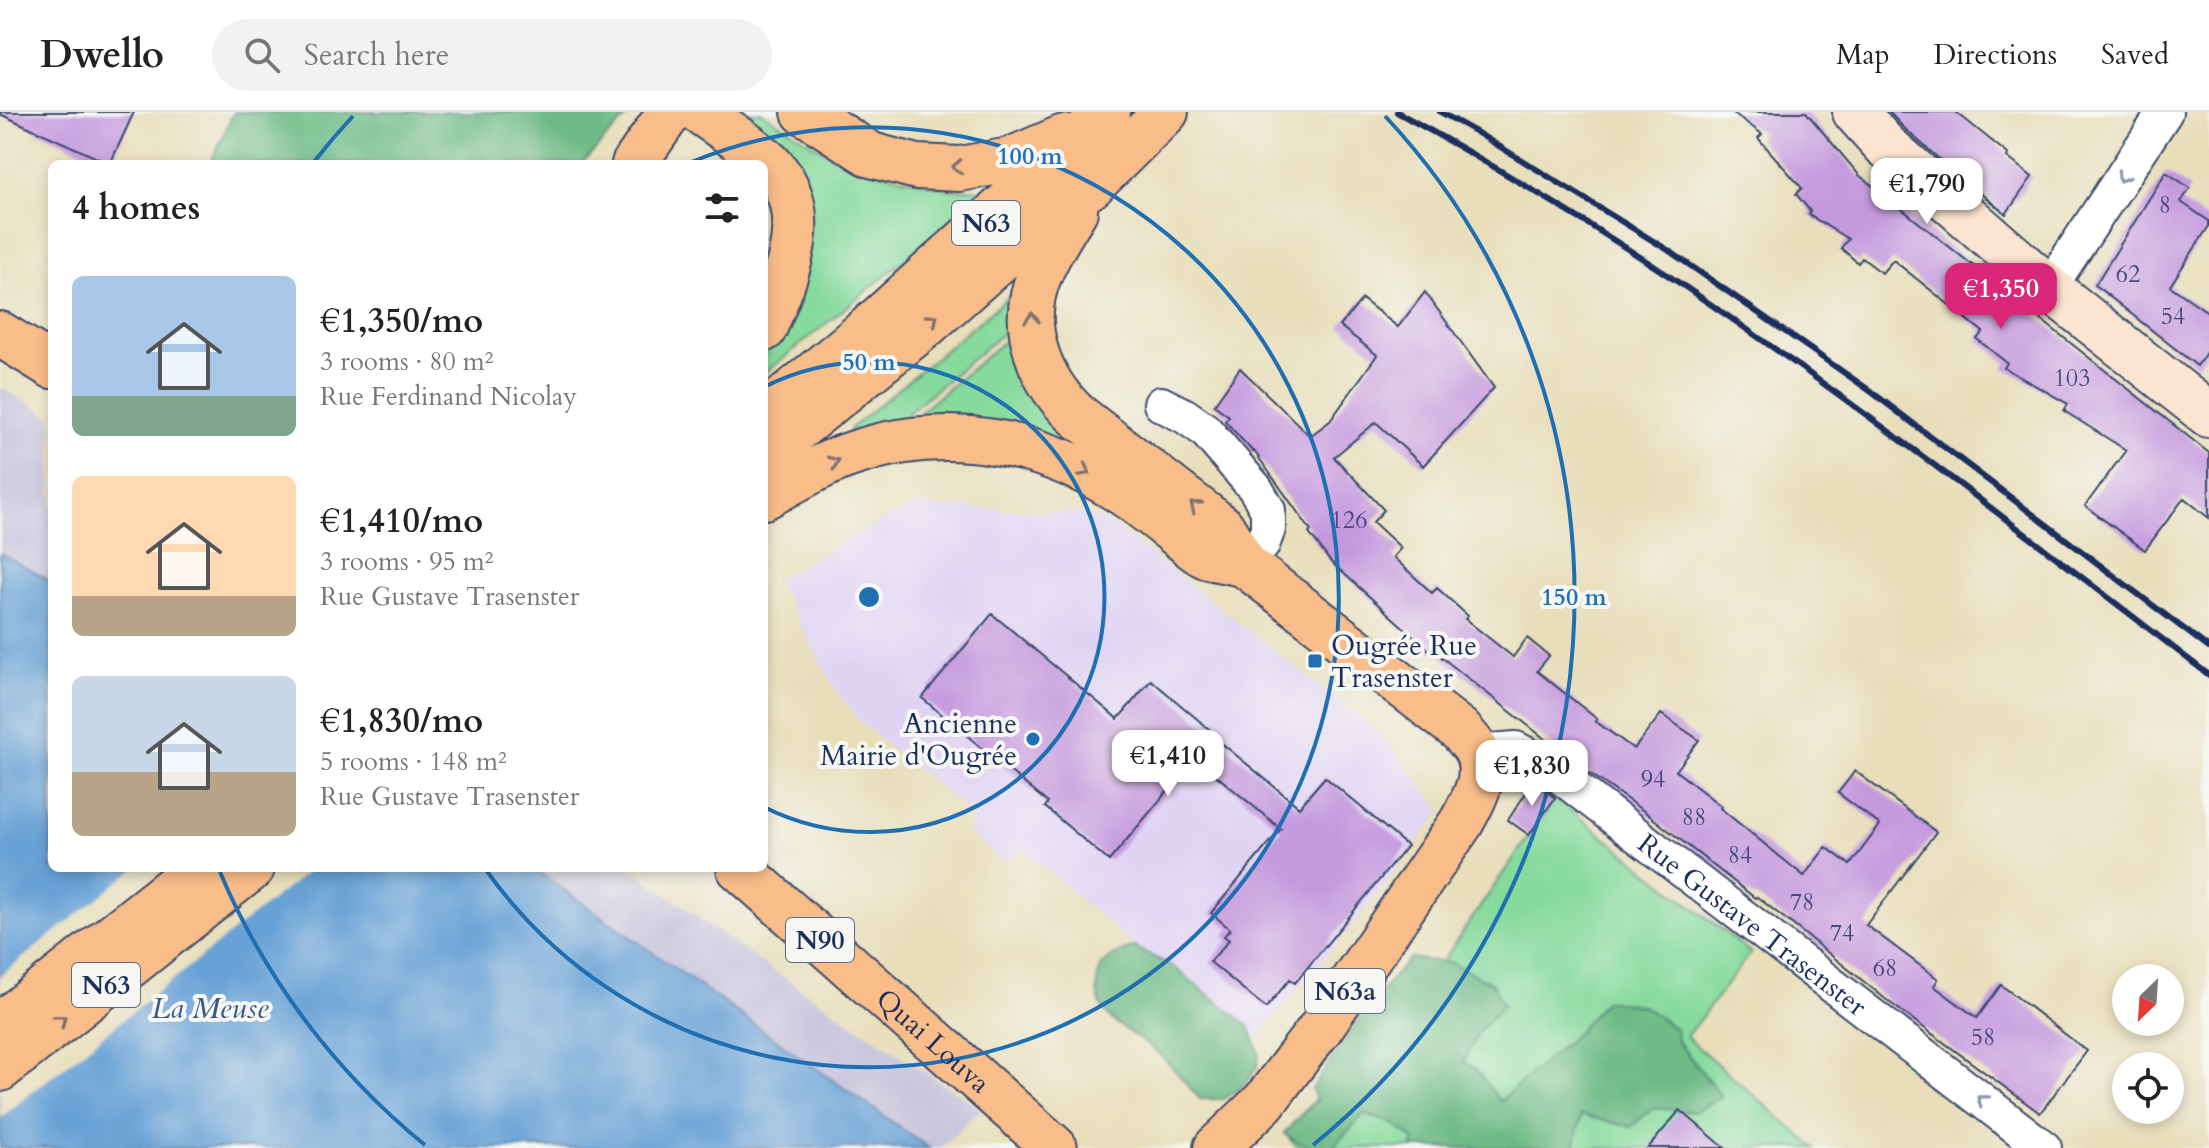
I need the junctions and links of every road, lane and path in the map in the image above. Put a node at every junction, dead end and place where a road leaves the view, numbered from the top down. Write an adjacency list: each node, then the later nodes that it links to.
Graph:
1 (670, 112): 8 (main road)
2 (700, 112): 9 (main road)
3 (804, 112): 4 (main road, one-way to 3)
4 (1108, 112): 17 (main road, N63)
5 (1855, 112): 12 (main road)
6 (2165, 112): 12 (street, one-way to 12)
7 (1155, 124): 11 (main road, N63)
8 (637, 160)
9 (765, 160)
10 (768, 163): 13 (main road)
11 (1091, 186): 19 (main road, N63, one-way to 11); 21 (main road, one-way to 11)
12 (2049, 288): 18 (main road)
13 (768, 319)
14 (0, 334): 15 (main road)
15 (48, 364)
16 (1161, 404): 21 (street)
17 (768, 412)
18 (2209, 415)
19 (768, 453)
20 (768, 495): 21 (main road, one-way to 21)
21 (1245, 565): 22 (main road)
22 (1477, 752): 29 (main road, N63a); 30 (street, Rue Gustave Trasenster, one-way to 22)
23 (193, 872): 26 (main road, N63)
24 (247, 872): 27 (main road, N63, one-way to 24)
25 (744, 872): 28 (main road, Quai Louva / N90)
26 (0, 1025)
27 (0, 1069)
28 (1055, 1148)
29 (1216, 1148)
30 (2044, 1148)

